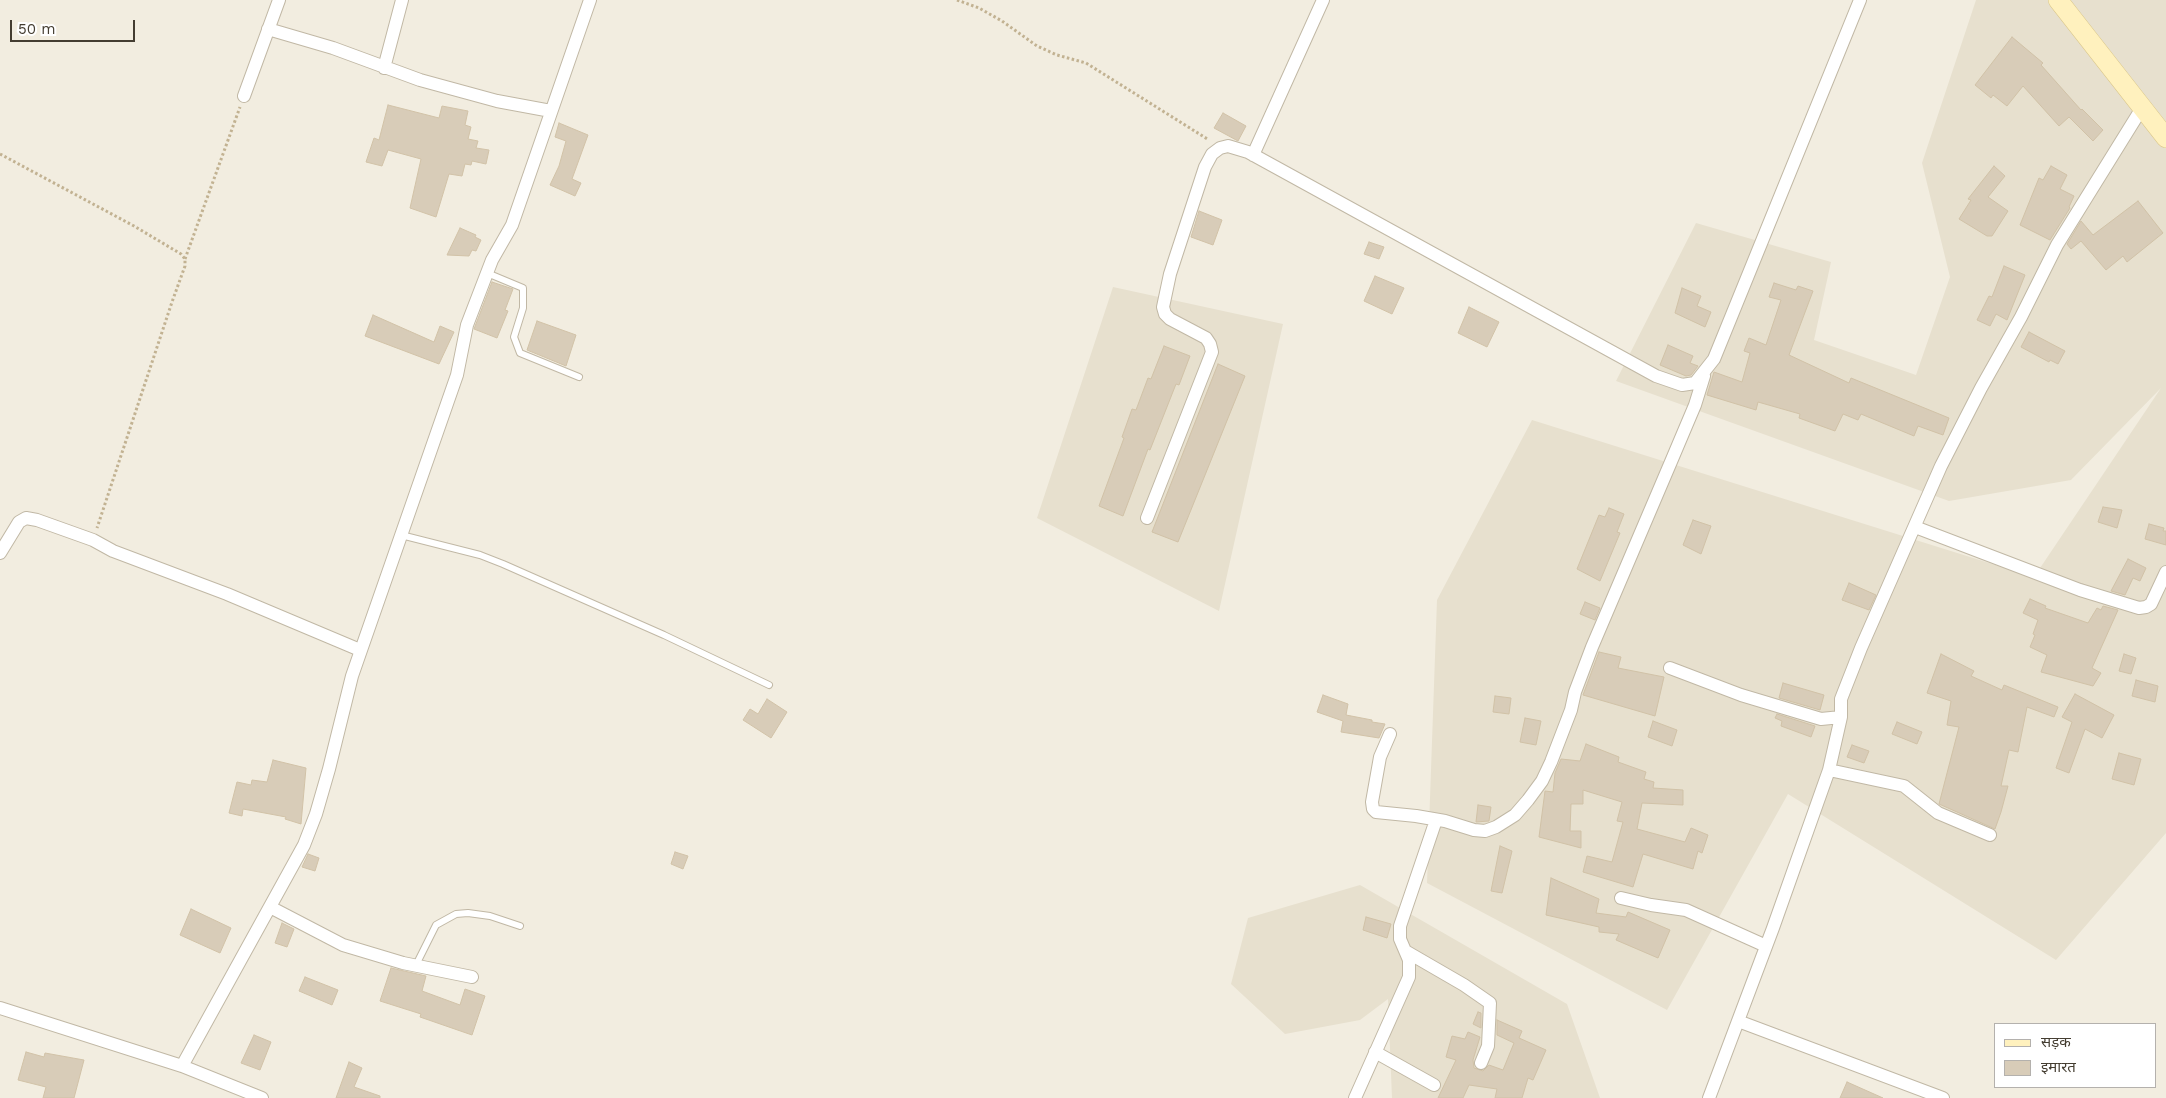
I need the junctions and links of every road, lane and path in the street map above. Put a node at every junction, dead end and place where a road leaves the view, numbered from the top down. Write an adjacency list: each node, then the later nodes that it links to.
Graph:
1 (279, 0): 8 (street)
2 (402, 0): 9 (street)
3 (590, 0): 12 (street)
4 (958, 0): 14 (path)
5 (1323, 0): 16 (street)
6 (1860, 0): 19 (street)
7 (2058, 0): 11 (street)
8 (268, 29): 9 (street); 10 (street)
9 (384, 68): 12 (street)
10 (244, 96): 17 (path)
11 (2142, 108): 13 (street); 22 (street)
12 (551, 111): 18 (street)
13 (2166, 138)
14 (1220, 148): 16 (street); 21 (street)
15 (0, 154): 17 (path)
16 (1253, 155): 19 (street)
17 (185, 259): 24 (path)
18 (488, 273): 20 (lane); 23 (street)
19 (1706, 369): 33 (street)
20 (579, 376)
21 (1147, 518)
22 (1915, 526): 26 (street); 30 (street)
23 (400, 534): 27 (street); 29 (lane)
24 (93, 540): 25 (street); 27 (street)
25 (0, 553)
26 (2166, 572)
27 (360, 650): 36 (street)
28 (1670, 668): 30 (street)
29 (769, 685)
30 (1841, 718): 32 (street)
31 (1390, 734): 33 (street)
32 (1830, 770): 34 (street); 38 (street)
33 (1436, 820): 39 (street)
34 (1990, 835)
35 (1621, 898): 38 (street)
36 (270, 907): 40 (street); 46 (street)
37 (520, 926): 40 (lane)
38 (1766, 946): 43 (street)
39 (1407, 952): 44 (street); 45 (street)
40 (416, 965): 41 (street)
41 (472, 977)
42 (0, 1008): 46 (street)
43 (1738, 1021): 50 (street); 51 (street)
44 (1375, 1052): 47 (street); 49 (street)
45 (1481, 1063)
46 (182, 1066): 48 (street)
47 (1434, 1085)
48 (262, 1098)
49 (1356, 1098)
50 (1709, 1098)
51 (1943, 1098)

